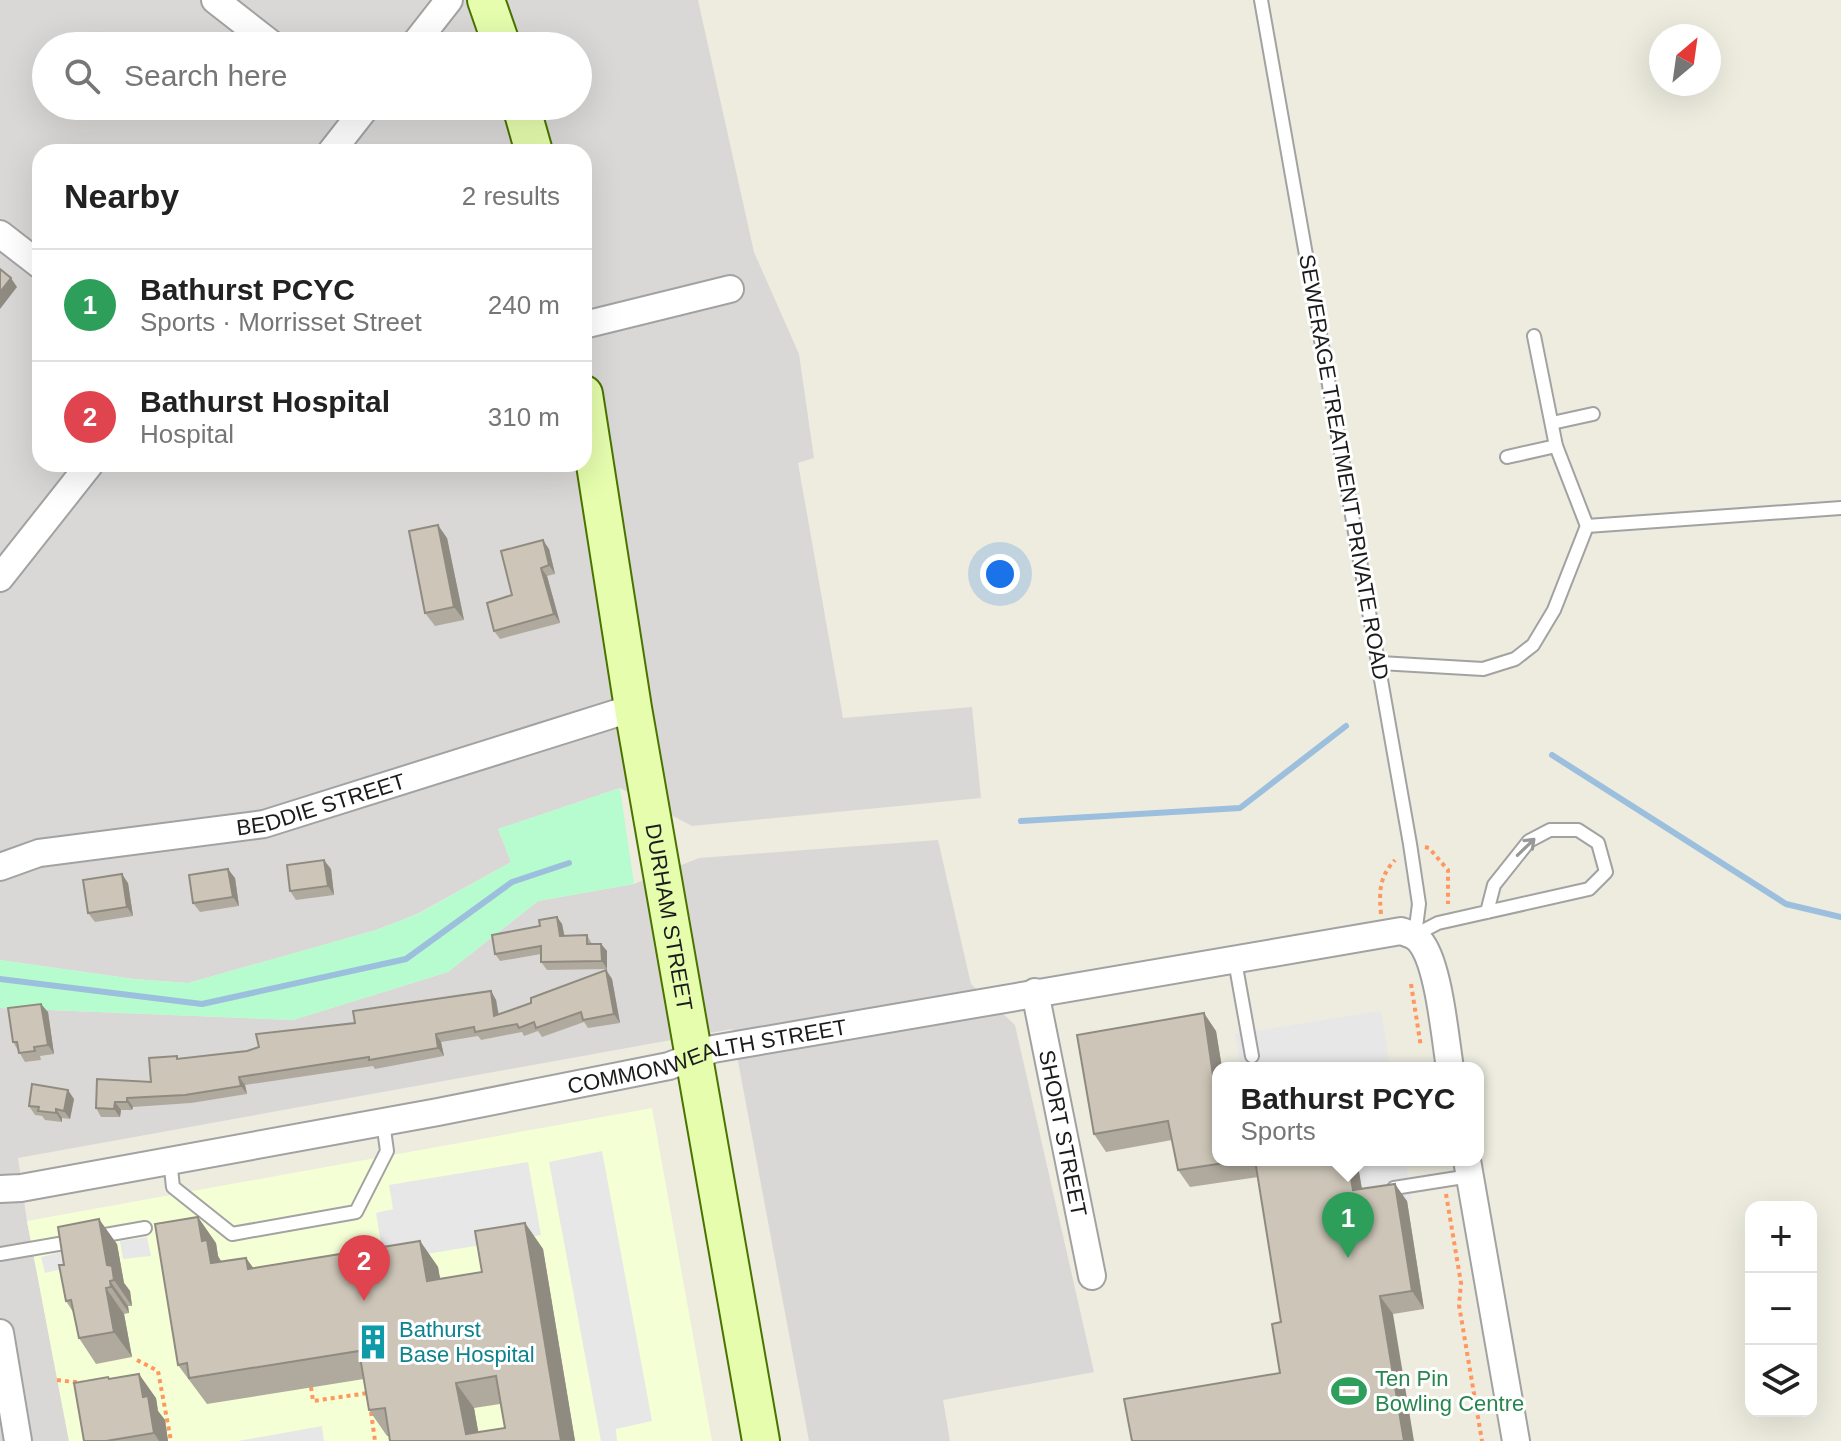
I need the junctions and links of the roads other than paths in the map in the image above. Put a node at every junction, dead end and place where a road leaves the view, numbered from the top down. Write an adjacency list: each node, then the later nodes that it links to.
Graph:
1 (215, 0): 5 (street)
2 (449, 0): 6 (street)
3 (486, 0): 7 (main road)
4 (1261, 0): 26 (lane, SEWERAGE TREATMENT PRIVATE ROAD)
5 (256, 32)
6 (424, 32)
7 (497, 32)
8 (352, 120): 10 (street)
9 (525, 120): 11 (main road)
10 (336, 144)
11 (532, 144)
12 (0, 234): 13 (street)
13 (32, 259)
14 (730, 289): 15 (street)
15 (592, 323)
16 (1534, 336): 18 (lane)
17 (1593, 414): 18 (lane)
18 (1552, 423): 20 (lane)
19 (592, 445): 27 (main road, DURHAM STREET)
20 (1556, 446): 21 (lane); 24 (lane)
21 (1507, 457)
22 (84, 472): 25 (street)
23 (1841, 508): 24 (lane)
24 (1587, 526): 26 (lane)
25 (0, 578)
26 (1380, 663): 30 (lane, SEWERAGE TREATMENT PRIVATE ROAD)
27 (633, 708): 28 (street, BEDDIE STREET); 34 (main road, DURHAM STREET)
28 (0, 867)
29 (1487, 912): 29 (lane, one-way to 29); 30 (lane)
30 (1415, 935): 31 (street, COMMONWEALTH STREET); 35 (street)
31 (1235, 961): 32 (street, COMMONWEALTH STREET); 33 (lane)
32 (1035, 992): 34 (street, COMMONWEALTH STREET); 43 (street, SHORT STREET)
33 (1252, 1056)
34 (693, 1057): 36 (street, COMMONWEALTH STREET); 46 (main road, DURHAM STREET)
35 (1449, 1062)
36 (383, 1122): 37 (street, COMMONWEALTH STREET); 37 (lane)
37 (170, 1160): 40 (street, COMMONWEALTH STREET)
38 (1460, 1172): 39 (lane); 47 (street)
39 (1394, 1188)
40 (0, 1189)
41 (145, 1228): 42 (lane)
42 (0, 1254)
43 (1092, 1276)
44 (0, 1333): 45 (street)
45 (18, 1441)
46 (761, 1441)
47 (1516, 1441)

